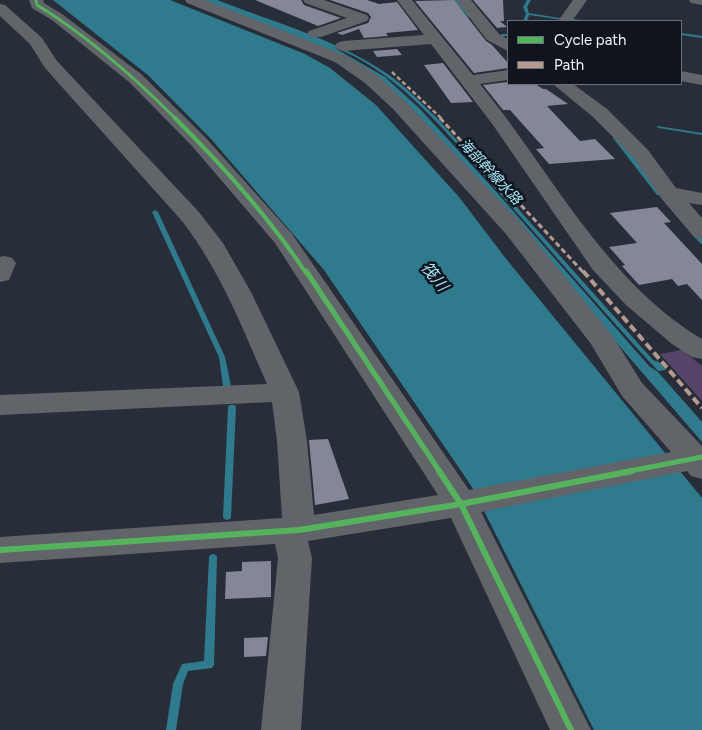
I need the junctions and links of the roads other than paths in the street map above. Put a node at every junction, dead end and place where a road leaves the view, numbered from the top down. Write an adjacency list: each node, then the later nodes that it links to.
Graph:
1 (192, 0): 28 (street)
2 (225, 0): 12 (street)
3 (310, 0): 12 (street)
4 (404, 0): 13 (street)
5 (462, 0): 14 (street)
6 (580, 0): 11 (street)
7 (696, 0): 8 (street)
8 (702, 1)
9 (36, 2): 10 (street); 29 (street)
10 (2, 12): 26 (street)
11 (566, 20)
12 (315, 34): 15 (street)
13 (434, 39): 15 (street); 20 (street)
14 (507, 45)
15 (343, 46): 16 (street)
16 (392, 72)
17 (507, 75): 20 (street)
18 (682, 76): 19 (street)
19 (702, 80)
20 (468, 81): 25 (street)
21 (563, 85): 22 (street)
22 (668, 193): 23 (street); 24 (street)
23 (702, 199)
24 (702, 232)
25 (702, 351)
26 (285, 392): 27 (street); 30 (street)
27 (0, 405)
28 (699, 461): 29 (street)
29 (461, 504): 30 (street); 33 (street)
30 (294, 531): 31 (street); 32 (street)
31 (0, 550)
32 (281, 730)
33 (571, 730)

